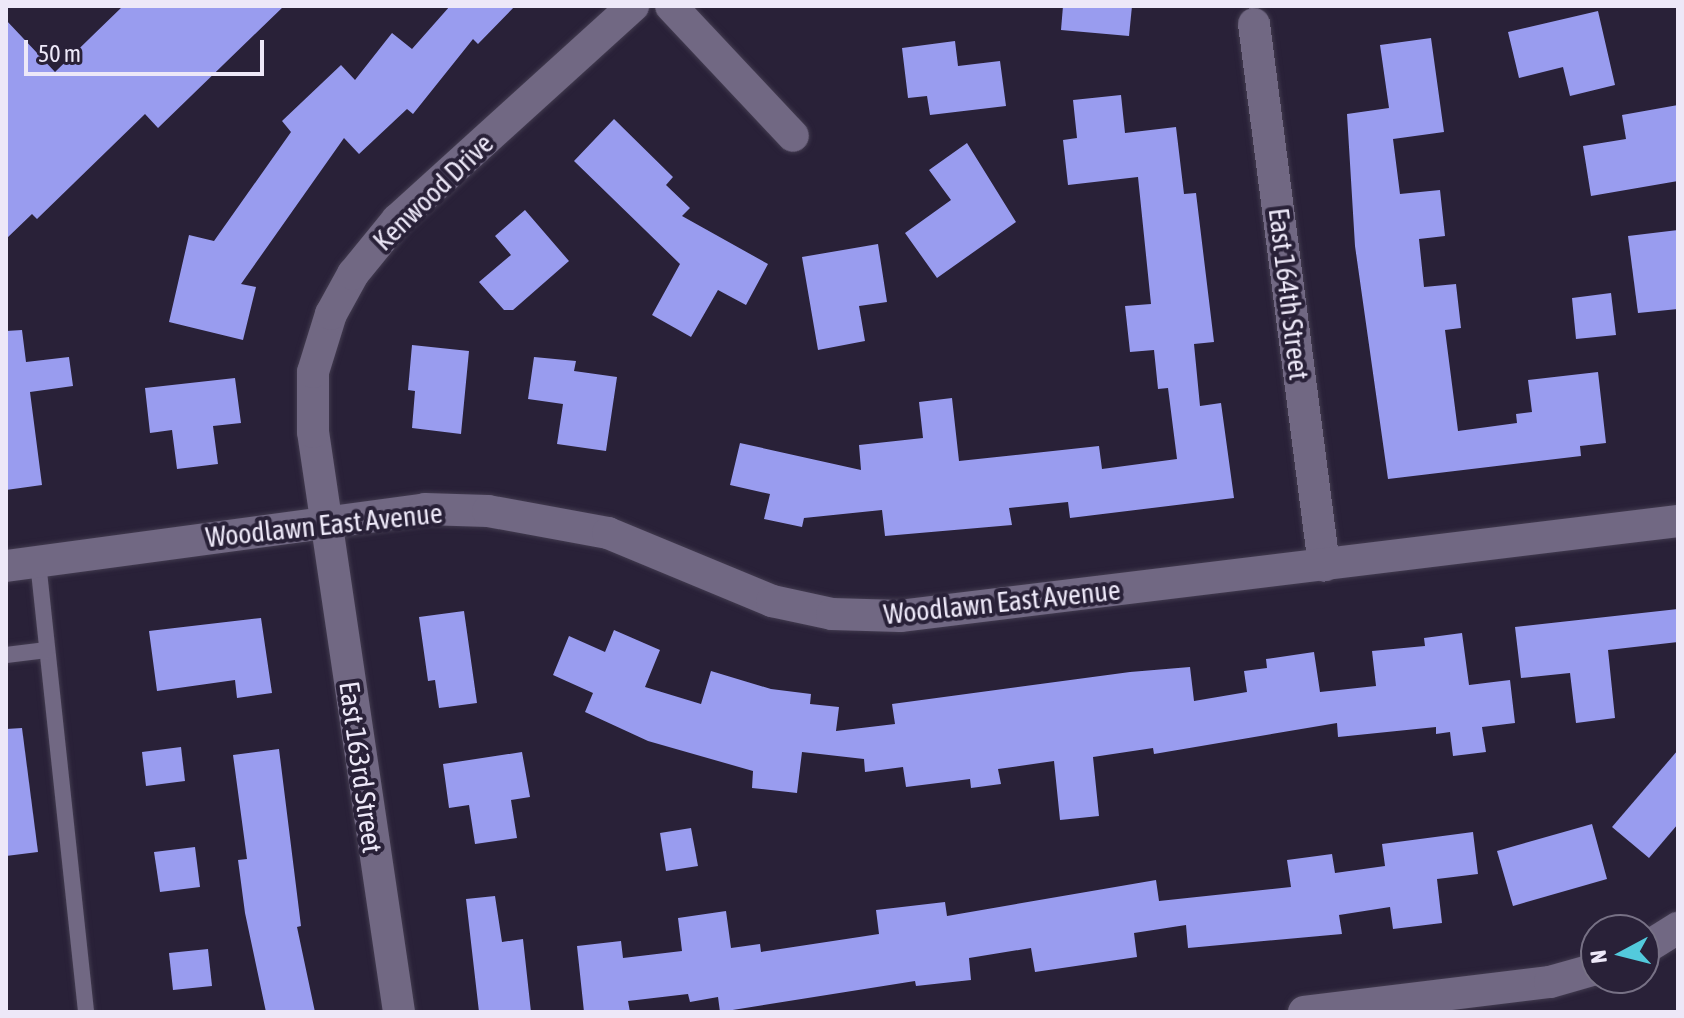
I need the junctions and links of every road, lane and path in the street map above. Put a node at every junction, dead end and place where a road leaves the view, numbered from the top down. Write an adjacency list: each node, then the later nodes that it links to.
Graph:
1 (633, 6): 5 (street, Kenwood Drive)
2 (671, 6): 4 (street)
3 (1254, 24): 8 (street, East 164th Street)
4 (793, 136)
5 (326, 520): 7 (street, Woodlawn East Avenue); 8 (street, Woodlawn East Avenue); 16 (street, East 163rd Street)
6 (1678, 521): 8 (street, Woodlawn East Avenue)
7 (38, 562): 9 (street, Woodlawn East Avenue); 10 (lane)
8 (1324, 565)
9 (6, 566)
10 (47, 650): 11 (lane); 15 (lane)
11 (6, 655)
12 (1678, 928): 13 (street)
13 (1660, 939)
14 (1580, 974): 17 (street)
15 (86, 1012)
16 (399, 1012)
17 (1304, 1012)

